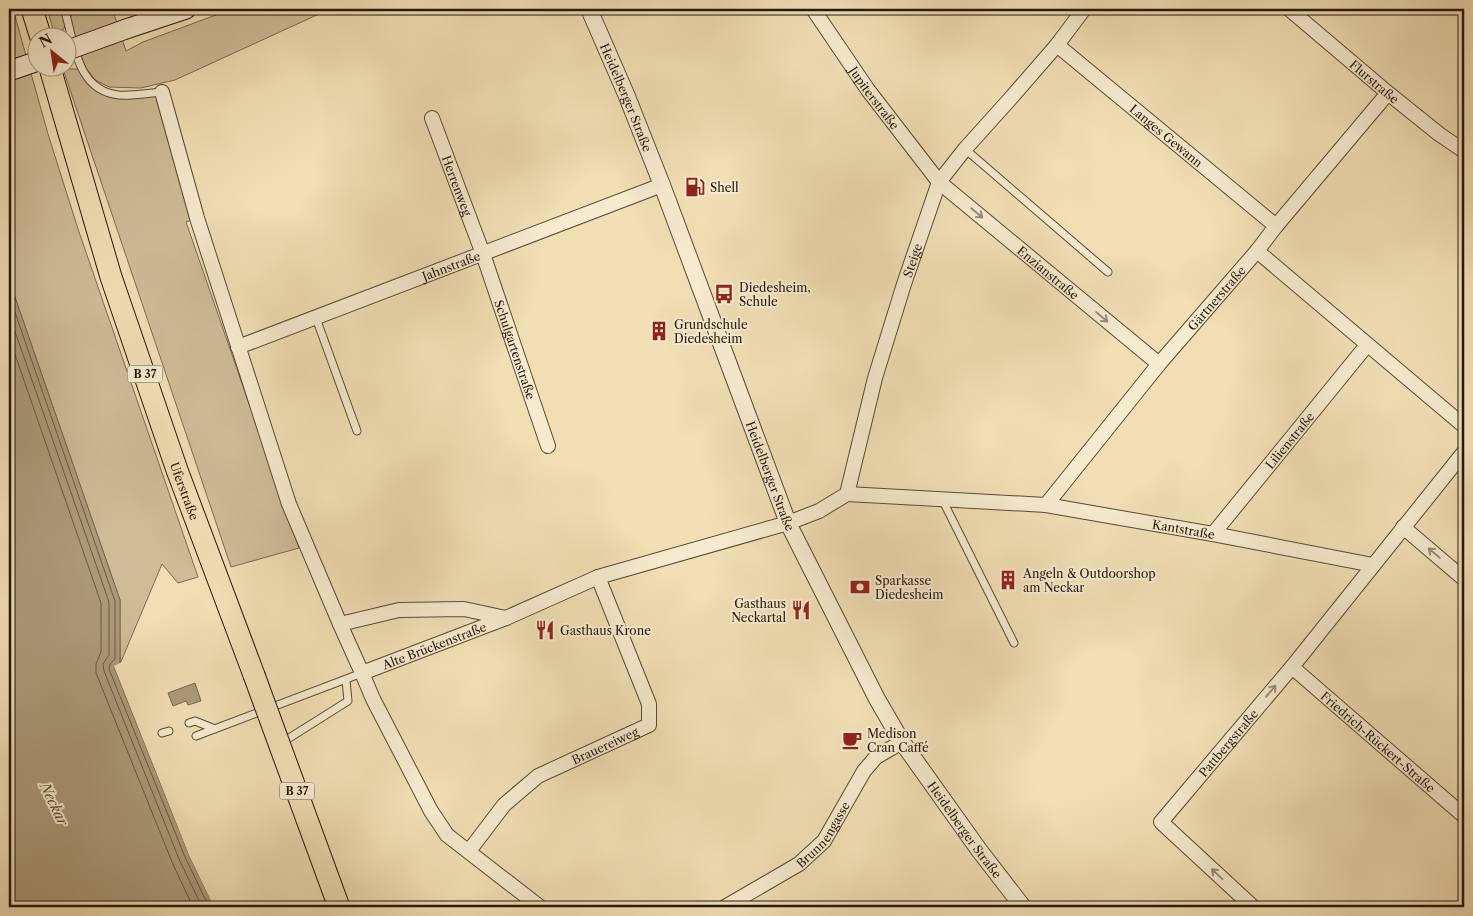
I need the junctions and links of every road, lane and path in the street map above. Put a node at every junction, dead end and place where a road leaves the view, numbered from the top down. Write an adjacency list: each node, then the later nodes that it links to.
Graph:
1 (32, 9): 8 (main road)
2 (67, 9): 14 (lane)
3 (186, 9): 10 (main road, bridge)
4 (589, 9): 20 (street, Heidelberger Straße)
5 (813, 9): 19 (street, Jupiterstraße)
6 (1084, 9): 9 (street, Steige)
7 (1289, 9): 15 (street, Flurstraße)
8 (38, 28)
9 (1057, 45): 18 (street, Steige); 21 (street, Langes Gewann)
10 (78, 46)
11 (28, 64): 12 (main road)
12 (9, 71)
13 (53, 78): 54 (main road, Uferstraße / B 37, bridge)
14 (162, 92): 27 (street)
15 (1388, 93): 17 (street, Flurstraße); 21 (street, Gärtnerstraße)
16 (432, 118): 23 (street, Herrenweg)
17 (1463, 147)
18 (965, 148): 19 (street, Steige); 24 (lane)
19 (939, 182): 28 (street, Enzianstraße, one-way to 28); 33 (street, Steige)
20 (662, 185): 23 (street, Jahnstraße); 36 (street, Heidelberger Straße)
21 (1276, 226): 22 (street, Gärtnerstraße)
22 (1257, 251): 26 (street); 28 (street, Gärtnerstraße)
23 (483, 254): 25 (street, Jahnstraße); 31 (street, Schulgartenstraße)
24 (1108, 272)
25 (316, 318): 27 (street, Jahnstraße); 30 (lane)
26 (1367, 345): 29 (street); 38 (street, Lilienstraße)
27 (238, 347): 43 (street)
28 (1159, 364): 35 (street, Gärtnerstraße)
29 (1464, 426)
30 (357, 431)
31 (548, 446)
32 (1464, 452): 37 (street)
33 (847, 494): 34 (street, Kantstraße); 36 (street)
34 (942, 499): 35 (street, Kantstraße); 44 (lane)
35 (1046, 505): 38 (street, Kantstraße)
36 (788, 523): 40 (street, Alte Brückenstraße); 51 (street, Heidelberger Straße)
37 (1403, 527): 39 (street); 41 (street, one-way to 37)
38 (1213, 534): 39 (street, Kantstraße)
39 (1373, 565): 45 (street, Pattbergstraße)
40 (598, 577): 42 (street, Alte Brückenstraße); 53 (street, Brauereiweg)
41 (1464, 579)
42 (506, 618): 43 (street); 46 (street, Alte Brückenstraße)
43 (340, 624): 46 (street)
44 (1014, 643)
45 (1292, 667): 52 (street, Friedrich-Rückert-Straße); 58 (street, Pattbergstraße, one-way to 45)
46 (362, 673): 47 (lane); 53 (street)
47 (346, 680): 49 (lane); 54 (lane)
48 (189, 723): 49 (lane)
49 (215, 729): 50 (lane)
50 (196, 736)
51 (902, 742): 56 (street, Brunnengasse); 57 (street, Heidelberger Straße)
52 (1464, 816)
53 (468, 851): 55 (street)
54 (341, 907)
55 (540, 907)
56 (725, 907)
57 (1023, 907)
58 (1253, 907)

